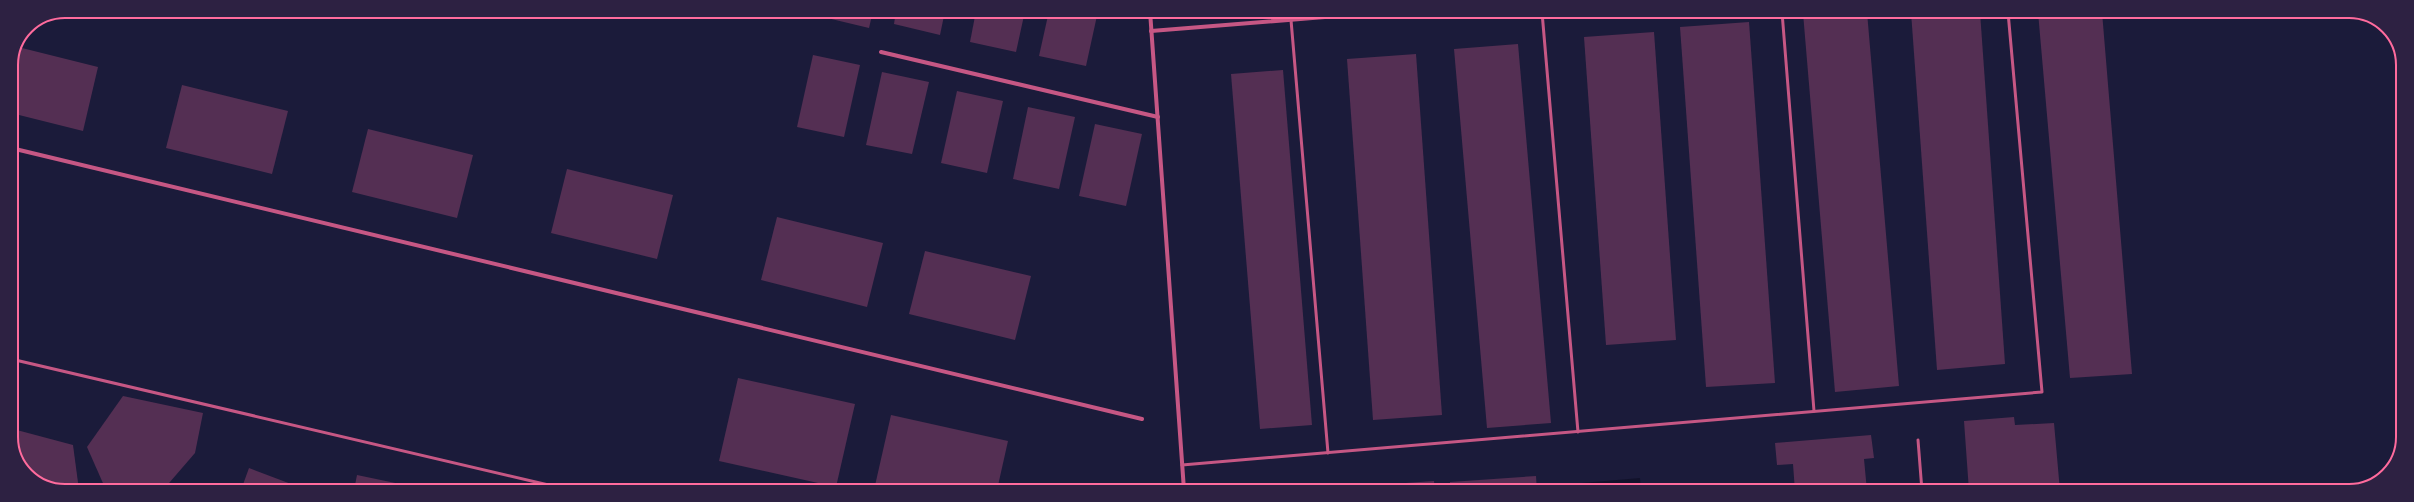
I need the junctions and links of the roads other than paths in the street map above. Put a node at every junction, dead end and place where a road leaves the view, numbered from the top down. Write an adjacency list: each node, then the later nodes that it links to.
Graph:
1 (1150, 18): 7 (street)
2 (1315, 18): 6 (street)
3 (1543, 18): 14 (lane)
4 (1782, 18): 12 (lane)
5 (2009, 18): 12 (lane)
6 (1291, 20): 7 (street); 16 (lane)
7 (1151, 31): 9 (street)
8 (881, 52): 9 (street)
9 (1158, 117): 17 (street)
10 (18, 150): 13 (street)
11 (18, 361): 18 (lane)
12 (1814, 411): 14 (lane)
13 (1142, 419)
14 (1578, 432): 16 (lane)
15 (1918, 440): 20 (lane)
16 (1328, 453): 17 (lane)
17 (1182, 465): 19 (street)
18 (544, 484)
19 (1184, 484)
20 (1921, 484)

